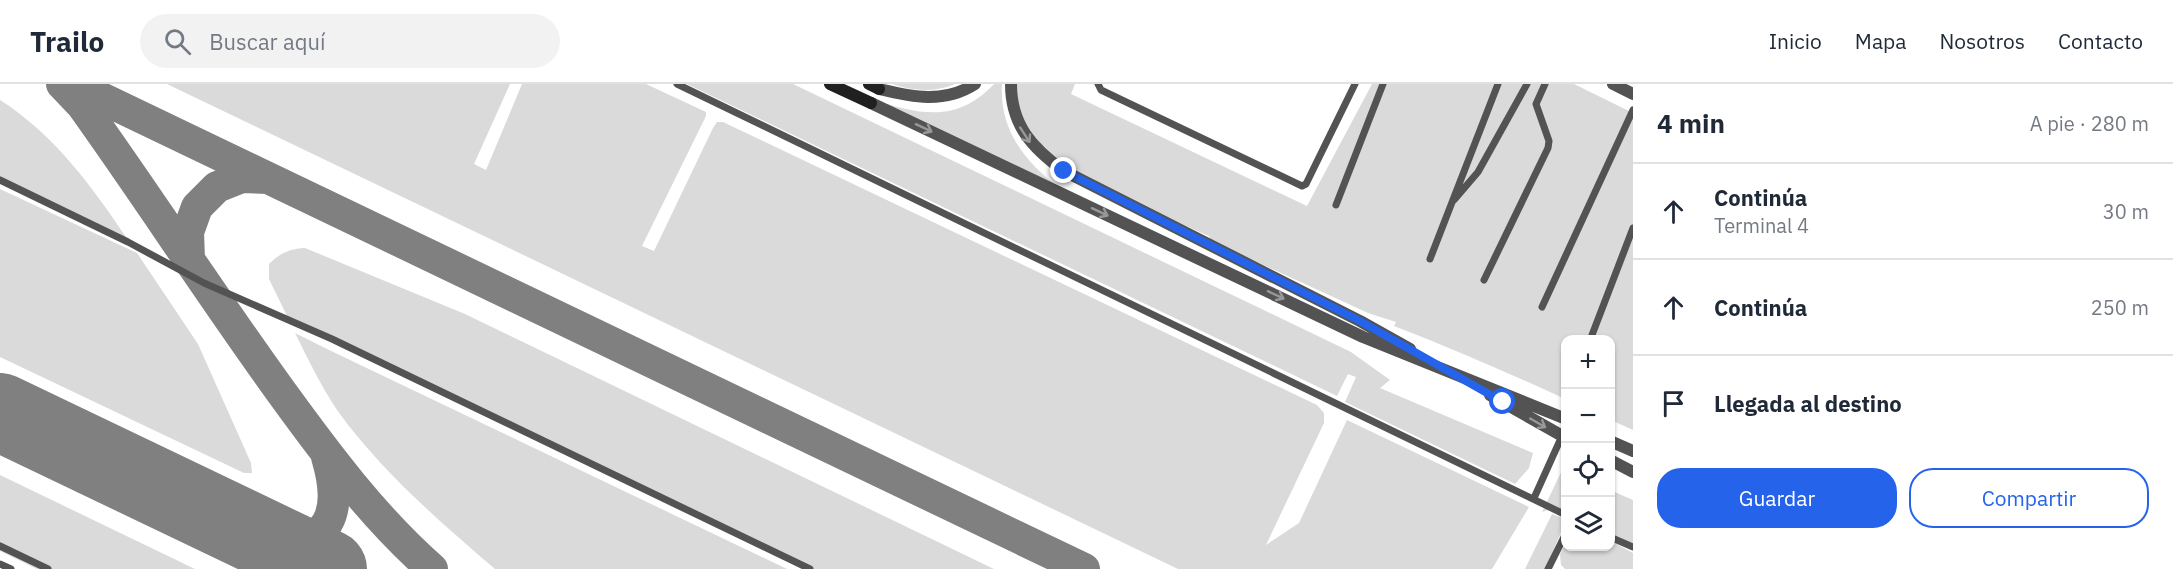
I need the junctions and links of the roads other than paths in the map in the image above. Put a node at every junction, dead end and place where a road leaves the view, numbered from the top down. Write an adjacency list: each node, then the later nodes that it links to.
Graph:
1 (677, 84): 34 (lane)
2 (831, 84): 14 (main road)
3 (975, 84): 12 (street)
4 (1011, 84): 26 (street, one-way to 26)
5 (1098, 84): 6 (lane)
6 (1355, 84)
7 (1383, 84): 18 (lane)
8 (1498, 84): 17 (lane)
9 (1527, 84): 17 (lane)
10 (1545, 84): 23 (lane)
11 (1613, 84): 13 (street)
12 (874, 86)
13 (1633, 94)
14 (871, 103): 26 (street, one-way to 26)
15 (1633, 110): 24 (lane)
16 (0, 180): 44 (lane)
17 (1450, 204): 22 (lane)
18 (1336, 205)
19 (1633, 228): 21 (lane)
20 (1633, 249): 21 (lane)
21 (1623, 254): 25 (lane)
22 (1430, 259)
23 (1484, 280)
24 (1542, 307)
25 (1592, 335)
26 (1452, 372): 27 (street); 28 (street, one-way to 28)
27 (1561, 417)
28 (1561, 432)
29 (1561, 440): 34 (lane)
30 (1615, 443): 31 (street)
31 (1633, 451)
32 (1615, 462): 33 (street)
33 (1633, 472)
34 (1534, 498): 35 (lane)
35 (1561, 512)
36 (1615, 539): 39 (lane)
37 (1561, 543): 41 (lane)
38 (0, 546): 43 (lane)
39 (1633, 548)
40 (0, 564): 42 (lane)
41 (1549, 567): 45 (lane)
42 (11, 569)
43 (48, 569)
44 (810, 569)
45 (1559, 569)

